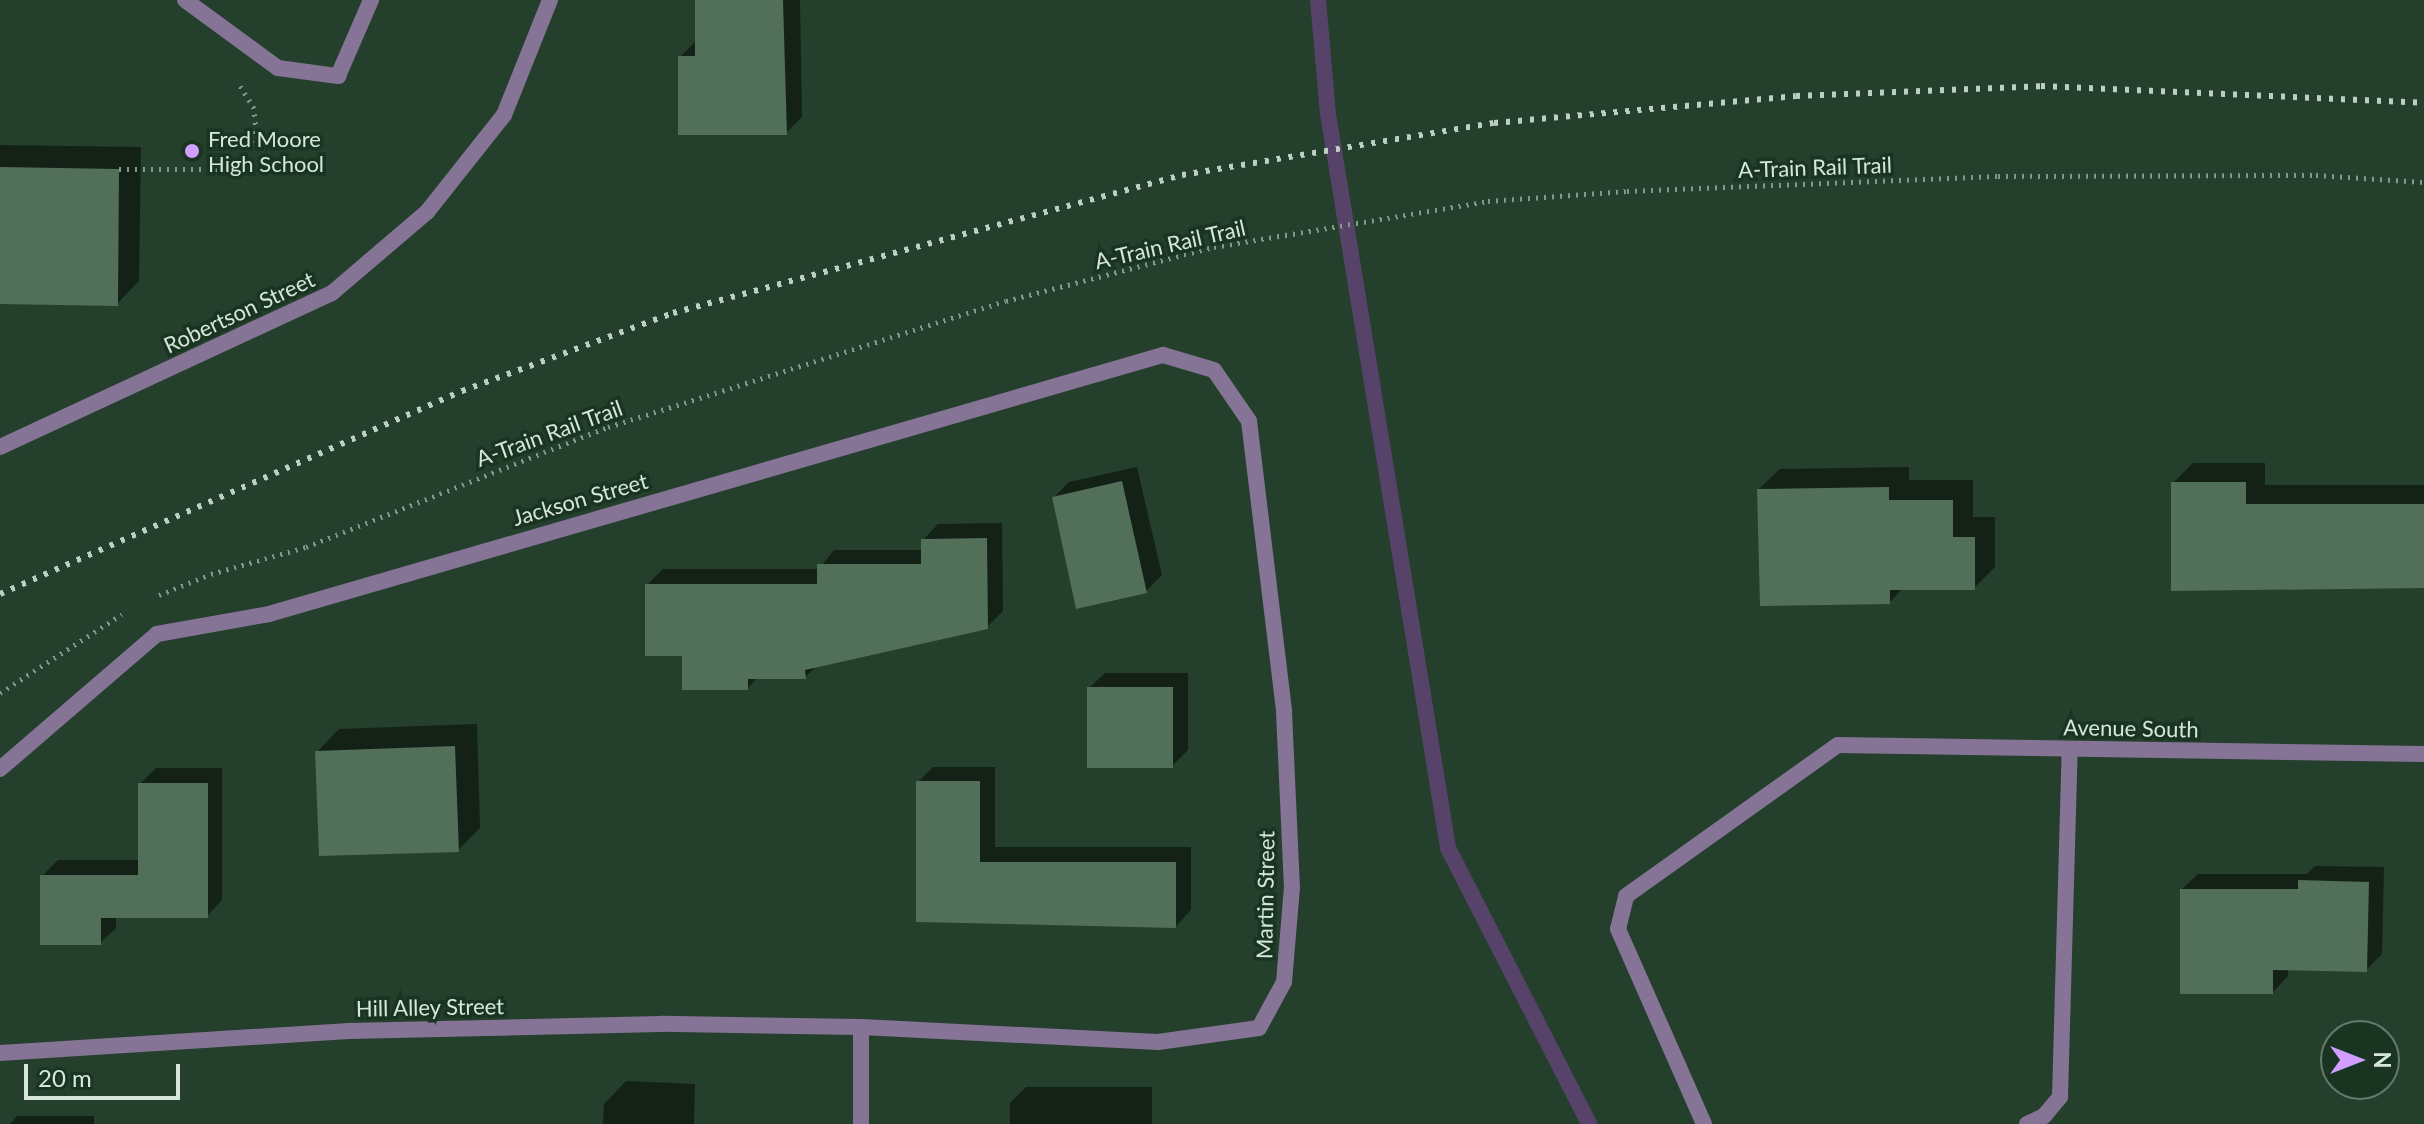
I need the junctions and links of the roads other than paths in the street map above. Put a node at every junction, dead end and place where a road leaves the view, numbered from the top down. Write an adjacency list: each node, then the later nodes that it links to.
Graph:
1 (185, 0): 2 (street)
2 (371, 0)
3 (550, 0): 5 (street, Robertson Street)
4 (1214, 370): 8 (street, Jackson Street); 9 (street, Martin Street)
5 (0, 447)
6 (2070, 749): 7 (street, Avenue South); 12 (street, Avenue South); 13 (street)
7 (2424, 754)
8 (0, 769)
9 (861, 1027): 10 (street, Hill Alley Street); 11 (street)
10 (0, 1053)
11 (861, 1124)
12 (1704, 1124)
13 (2027, 1124)

